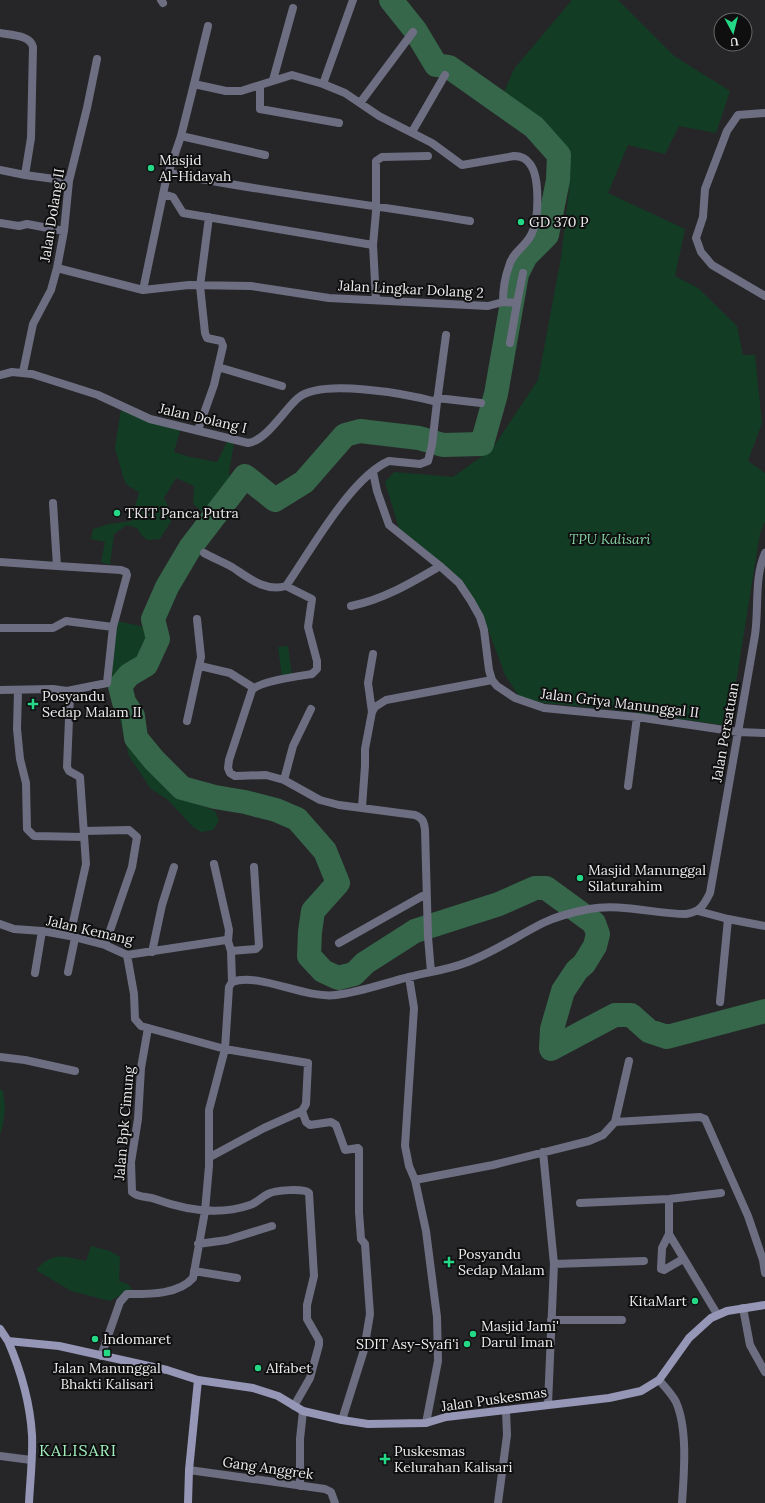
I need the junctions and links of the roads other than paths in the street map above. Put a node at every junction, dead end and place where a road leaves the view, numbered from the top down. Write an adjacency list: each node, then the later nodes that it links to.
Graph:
1 (353, 0): 10 (street)
2 (293, 8): 8 (street)
3 (208, 26): 9 (street)
4 (413, 32): 12 (street)
5 (0, 33): 21 (street)
6 (97, 59): 22 (street, Jalan Dolang II)
7 (445, 75): 15 (street)
8 (273, 80): 10 (street, Jalan Lingkar Dolang 2); 11 (street, Jalan Lingkar Dolang 2)
9 (194, 84): 11 (street, Jalan Lingkar Dolang 2); 16 (street)
10 (323, 84): 12 (street, Jalan Lingkar Dolang 2)
11 (260, 85): 14 (street)
12 (360, 103): 15 (street, Jalan Lingkar Dolang 2)
13 (765, 113): 34 (street)
14 (338, 123)
15 (412, 132): 36 (street, Jalan Lingkar Dolang 2)
16 (181, 136): 17 (street); 20 (street)
17 (265, 155)
18 (428, 156): 24 (street)
19 (0, 170): 21 (street)
20 (169, 173): 23 (street); 24 (street)
21 (25, 175): 22 (street)
22 (69, 181): 28 (street, Jalan Dolang II)
23 (163, 194): 25 (street); 33 (street)
24 (376, 205): 26 (street); 29 (street)
25 (209, 217): 29 (street); 32 (street)
26 (470, 221)
27 (0, 223): 28 (street)
28 (64, 231): 30 (street, Jalan Dolang II)
29 (373, 244): 35 (street)
30 (57, 268): 33 (street, Jalan Lingkar Dolang 2); 41 (street, Jalan Dolang II)
31 (523, 273): 37 (street)
32 (200, 286): 33 (street, Jalan Lingkar Dolang 2); 35 (street, Jalan Lingkar Dolang 2); 40 (street)
33 (143, 290)
34 (765, 296)
35 (376, 300): 36 (street, Jalan Lingkar Dolang 2)
36 (504, 302): 37 (street)
37 (516, 303): 39 (street)
38 (446, 335): 44 (street)
39 (510, 343)
40 (218, 367): 43 (street); 46 (street)
41 (23, 372): 42 (street, Jalan Dolang I); 46 (street, Jalan Dolang I)
42 (0, 375)
43 (282, 386)
44 (437, 400): 45 (street); 46 (street, Jalan Dolang I); 47 (street)
45 (481, 403)
46 (198, 430)
47 (373, 472): 53 (street); 54 (street)
48 (53, 503): 52 (street)
49 (204, 553): 54 (street)
50 (765, 553): 70 (street, Jalan Persatuan)
51 (0, 562): 52 (street)
52 (56, 566): 57 (street)
53 (440, 566): 55 (street); 61 (street)
54 (286, 586): 62 (street)
55 (351, 606)
56 (197, 619): 60 (street)
57 (113, 627): 58 (street); 65 (street)
58 (0, 628)
59 (373, 654): 67 (street)
60 (200, 666): 62 (street); 69 (street)
61 (492, 680): 67 (street); 68 (street, Jalan Griya Manunggal II)
62 (254, 688): 72 (street)
63 (0, 690): 64 (street)
64 (18, 690): 65 (street); 75 (street)
65 (67, 691): 75 (street)
66 (311, 709): 72 (street)
67 (372, 712): 74 (street)
68 (637, 717): 70 (street, Jalan Griya Manunggal II); 73 (street)
69 (187, 721)
70 (738, 732): 71 (street, Jalan Griya Manunggal II); 80 (street, Jalan Persatuan)
71 (765, 733)
72 (284, 780): 74 (street)
73 (628, 786)
74 (362, 807): 79 (street)
75 (84, 834): 85 (street); 88 (street)
76 (214, 864): 86 (street)
77 (254, 866): 89 (street)
78 (174, 867): 90 (street)
79 (426, 894): 87 (street); 93 (street)
80 (698, 911): 81 (street); 93 (street)
81 (728, 919): 83 (street); 97 (street)
82 (0, 924): 84 (street, Jalan Kemang)
83 (765, 926)
84 (42, 931): 85 (street, Jalan Kemang); 94 (street)
85 (72, 937): 88 (street, Jalan Kemang); 92 (street)
86 (228, 941): 89 (street); 90 (street, Jalan Kemang)
87 (339, 943)
88 (105, 945): 91 (street, Jalan Kemang)
89 (231, 951): 96 (street)
90 (152, 952): 91 (street, Jalan Kemang)
91 (127, 955): 98 (street)
92 (68, 972)
93 (431, 972): 95 (street)
94 (35, 973)
95 (409, 977): 96 (street); 107 (street)
96 (232, 982): 99 (street)
97 (720, 1002)
98 (148, 1028): 99 (street); 111 (street, Jalan Bpk Cimung)
99 (225, 1049): 103 (street); 106 (street)
100 (0, 1057): 102 (street)
101 (629, 1061): 104 (street)
102 (75, 1071)
103 (303, 1109): 106 (street); 136 (street)
104 (615, 1122): 105 (street); 119 (street)
105 (543, 1152): 107 (street); 117 (street)
106 (210, 1157): 111 (street)
107 (415, 1180): 137 (street)
108 (721, 1193): 109 (street)
109 (669, 1199): 110 (street); 113 (street)
110 (580, 1203)
111 (205, 1212): 114 (street); 133 (street)
112 (272, 1226): 114 (street)
113 (669, 1234): 115 (street); 115 (street)
114 (198, 1244): 118 (street)
115 (683, 1259): 123 (street)
116 (644, 1261): 117 (street)
117 (554, 1264): 124 (street)
118 (194, 1271): 120 (street); 128 (street)
119 (765, 1273)
120 (237, 1278)
121 (765, 1305): 122 (street, Jalan Puskesmas)
122 (743, 1308): 123 (street, Jalan Puskesmas); 129 (street)
123 (717, 1314): 131 (street, Jalan Puskesmas)
124 (551, 1320): 125 (street); 132 (street)
125 (622, 1320)
126 (0, 1329): 127 (street)
127 (8, 1341): 128 (street, Jalan Puskesmas); 139 (street)
128 (101, 1356): 130 (street, Jalan Puskesmas)
129 (765, 1372)
130 (198, 1380): 133 (street, Jalan Puskesmas); 140 (street)
131 (659, 1380): 132 (street, Jalan Puskesmas); 146 (street)
132 (548, 1404): 135 (street, Jalan Puskesmas)
133 (294, 1406): 134 (street, Jalan Puskesmas)
134 (303, 1411): 136 (street, Jalan Puskesmas); 141 (street)
135 (506, 1411): 137 (street, Jalan Puskesmas); 145 (street)
136 (342, 1420): 137 (street, Jalan Puskesmas)
137 (426, 1423)
138 (0, 1456): 139 (street)
139 (31, 1460): 142 (street)
140 (189, 1470): 141 (street, Gang Anggrek); 143 (street)
141 (300, 1486): 144 (street, Gang Anggrek)
142 (29, 1503)
143 (188, 1503)
144 (335, 1503)
145 (498, 1503)
146 (682, 1503)

